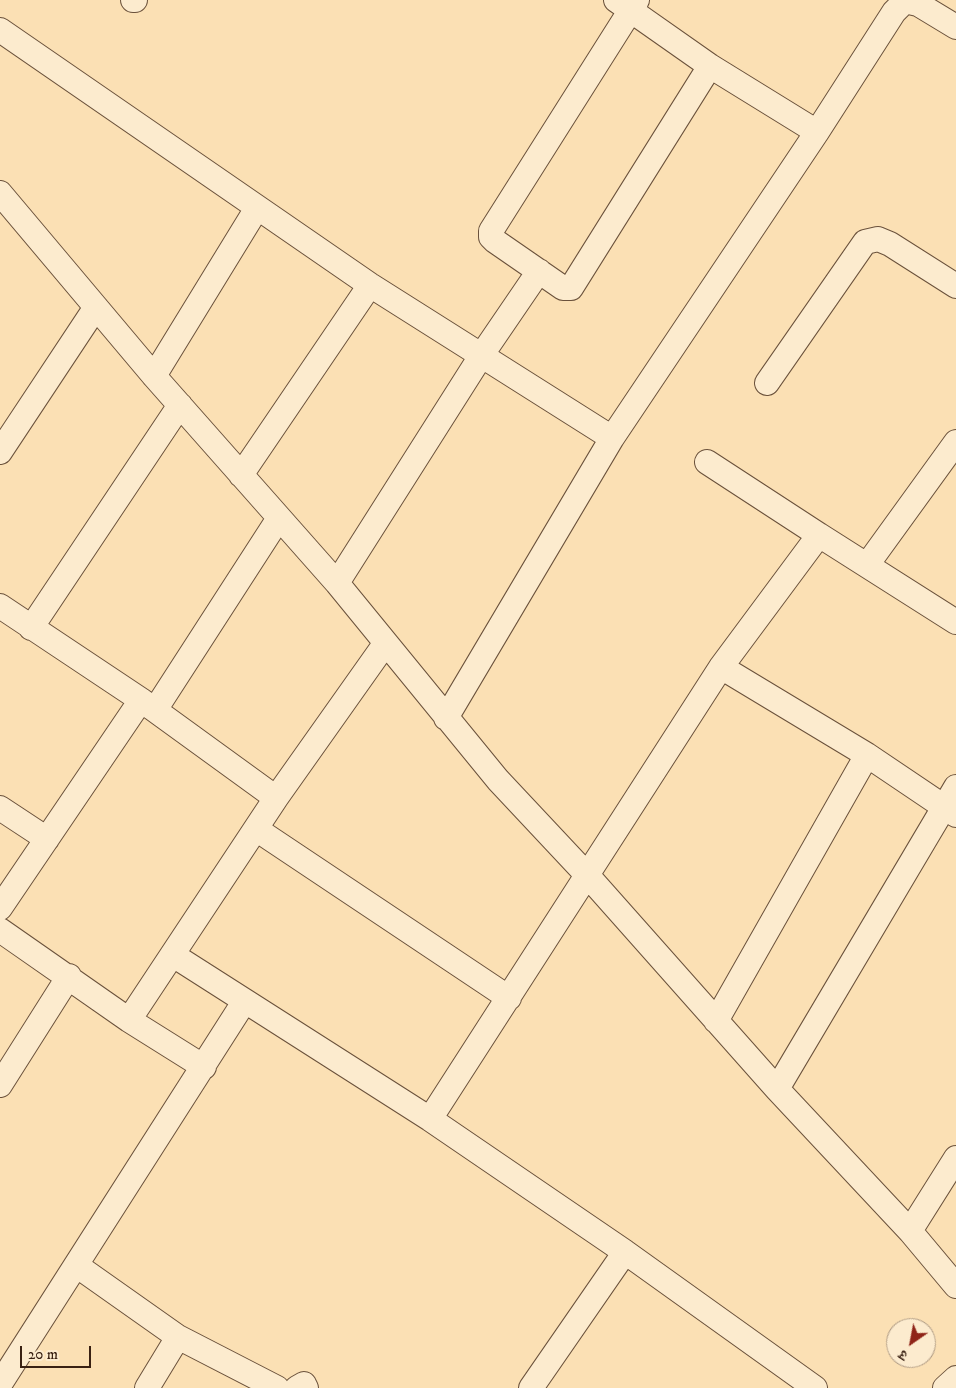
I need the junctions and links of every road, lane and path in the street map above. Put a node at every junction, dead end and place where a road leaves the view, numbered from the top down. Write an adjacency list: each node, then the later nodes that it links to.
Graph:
1 (628, 3): 4 (street); 8 (street)
2 (956, 27): 5 (street)
3 (0, 30): 7 (street)
4 (710, 66): 5 (street); 8 (street)
5 (817, 132): 16 (street)
6 (3, 205): 11 (street)
7 (257, 208): 9 (street); 13 (street)
8 (539, 271): 12 (street)
9 (370, 285): 12 (street); 20 (street)
10 (956, 286): 14 (street)
11 (96, 307): 13 (street); 18 (street)
12 (481, 356): 16 (street); 24 (street)
13 (154, 376): 15 (street)
14 (767, 384)
15 (180, 405): 20 (street); 27 (street)
16 (612, 438): 31 (street)
17 (956, 442): 23 (street)
18 (0, 452)
19 (706, 462): 22 (street)
20 (241, 476): 21 (street)
21 (279, 518): 24 (street); 30 (street)
22 (819, 535): 23 (street); 29 (street)
23 (867, 565): 26 (street)
24 (337, 583): 28 (street)
25 (0, 606): 27 (street)
26 (956, 622)
27 (31, 628): 30 (street)
28 (385, 644): 31 (street); 34 (street)
29 (721, 666): 32 (street); 39 (street)
30 (148, 705): 34 (street); 38 (street)
31 (446, 718): 39 (street)
32 (867, 755): 36 (street); 47 (street)
33 (956, 787): 36 (street)
34 (276, 798): 37 (street)
35 (0, 808): 38 (street)
36 (949, 811): 50 (street)
37 (256, 829): 42 (street); 44 (street)
38 (47, 839): 40 (street)
39 (588, 876): 44 (street); 47 (street)
40 (0, 908)
41 (0, 930): 43 (street)
42 (173, 955): 45 (street); 46 (street)
43 (69, 976): 46 (street); 49 (street)
44 (509, 998): 51 (street)
45 (244, 1002): 48 (street); 51 (street)
46 (129, 1020): 48 (street)
47 (716, 1021): 50 (street)
48 (204, 1066): 55 (street)
49 (0, 1085)
50 (778, 1089): 53 (street)
51 (430, 1119): 54 (street)
52 (956, 1158): 53 (street)
53 (910, 1231): 56 (street)
54 (625, 1252): 64 (street); 65 (street)
55 (76, 1265): 57 (street); 58 (street)
56 (956, 1286)
57 (178, 1337): 60 (street); 61 (street)
58 (3, 1374)
59 (956, 1378): 66 (street)
60 (147, 1388)
61 (277, 1388)
62 (297, 1388): 63 (street)
63 (306, 1388)
64 (530, 1388)
65 (815, 1388)
66 (945, 1388)

